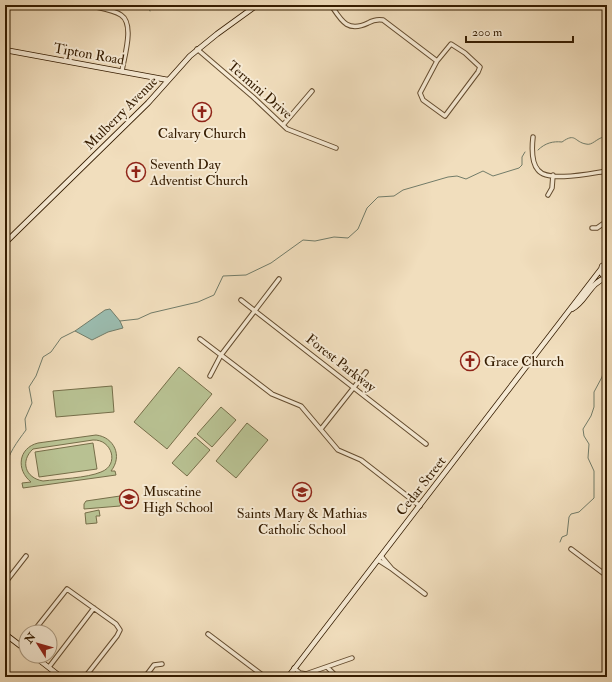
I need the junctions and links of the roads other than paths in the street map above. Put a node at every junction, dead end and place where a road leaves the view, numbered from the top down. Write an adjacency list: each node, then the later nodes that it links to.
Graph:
1 (88, 5): 8 (street)
2 (257, 5): 4 (main road, Mulberry Avenue)
3 (331, 5): 7 (street)
4 (249, 7): 6 (main road, Mulberry Avenue)
5 (5, 50): 8 (main road, Tipton Road)
6 (197, 50): 9 (main road, Mulberry Avenue); 11 (street, Termini Drive)
7 (437, 61): 7 (street)
8 (122, 71): 9 (main road, Tipton Road)
9 (168, 80): 19 (main road, Mulberry Avenue)
10 (312, 91): 11 (street)
11 (283, 125): 13 (street, Termini Drive)
12 (533, 137): 15 (street)
13 (336, 148)
14 (607, 171): 15 (street)
15 (553, 175): 16 (street)
16 (548, 195)
17 (607, 221): 18 (street)
18 (592, 228)
19 (5, 243)
20 (607, 263): 21 (main road, Cedar Street)
21 (601, 269): 22 (main road); 25 (main road, Cedar Street)
22 (607, 278): 25 (main road, Cedar Street)
23 (279, 279): 26 (street)
24 (241, 300): 26 (street, Forest Parkway)
25 (572, 309): 34 (main road, Cedar Street)
26 (256, 311): 28 (street); 31 (street, Forest Parkway)
27 (200, 339): 28 (street)
28 (221, 355): 30 (street); 32 (street)
29 (366, 372): 31 (street)
30 (210, 376)
31 (354, 387): 32 (street); 33 (street, Forest Parkway)
32 (321, 430): 34 (street)
33 (426, 444)
34 (420, 506): 37 (main road, Cedar Street)
35 (571, 549): 40 (street)
36 (26, 556): 41 (street)
37 (381, 556): 38 (main road, Cedar Street); 39 (street)
38 (378, 560): 39 (street); 53 (main road, Cedar Street)
39 (392, 569): 42 (street)
40 (607, 576)
41 (5, 583)
42 (425, 594)
43 (94, 608): 44 (street); 52 (street); 55 (street)
44 (39, 624)
45 (5, 634): 47 (main road)
46 (208, 634): 57 (street)
47 (18, 644)
48 (352, 658): 51 (street)
49 (44, 664): 52 (main road)
50 (162, 664): 56 (street)
51 (327, 667): 53 (street); 59 (street)
52 (49, 668): 54 (main road)
53 (294, 668): 58 (main road, Cedar Street)
54 (61, 677)
55 (85, 677)
56 (145, 677)
57 (265, 677)
58 (288, 677)
59 (337, 677)

